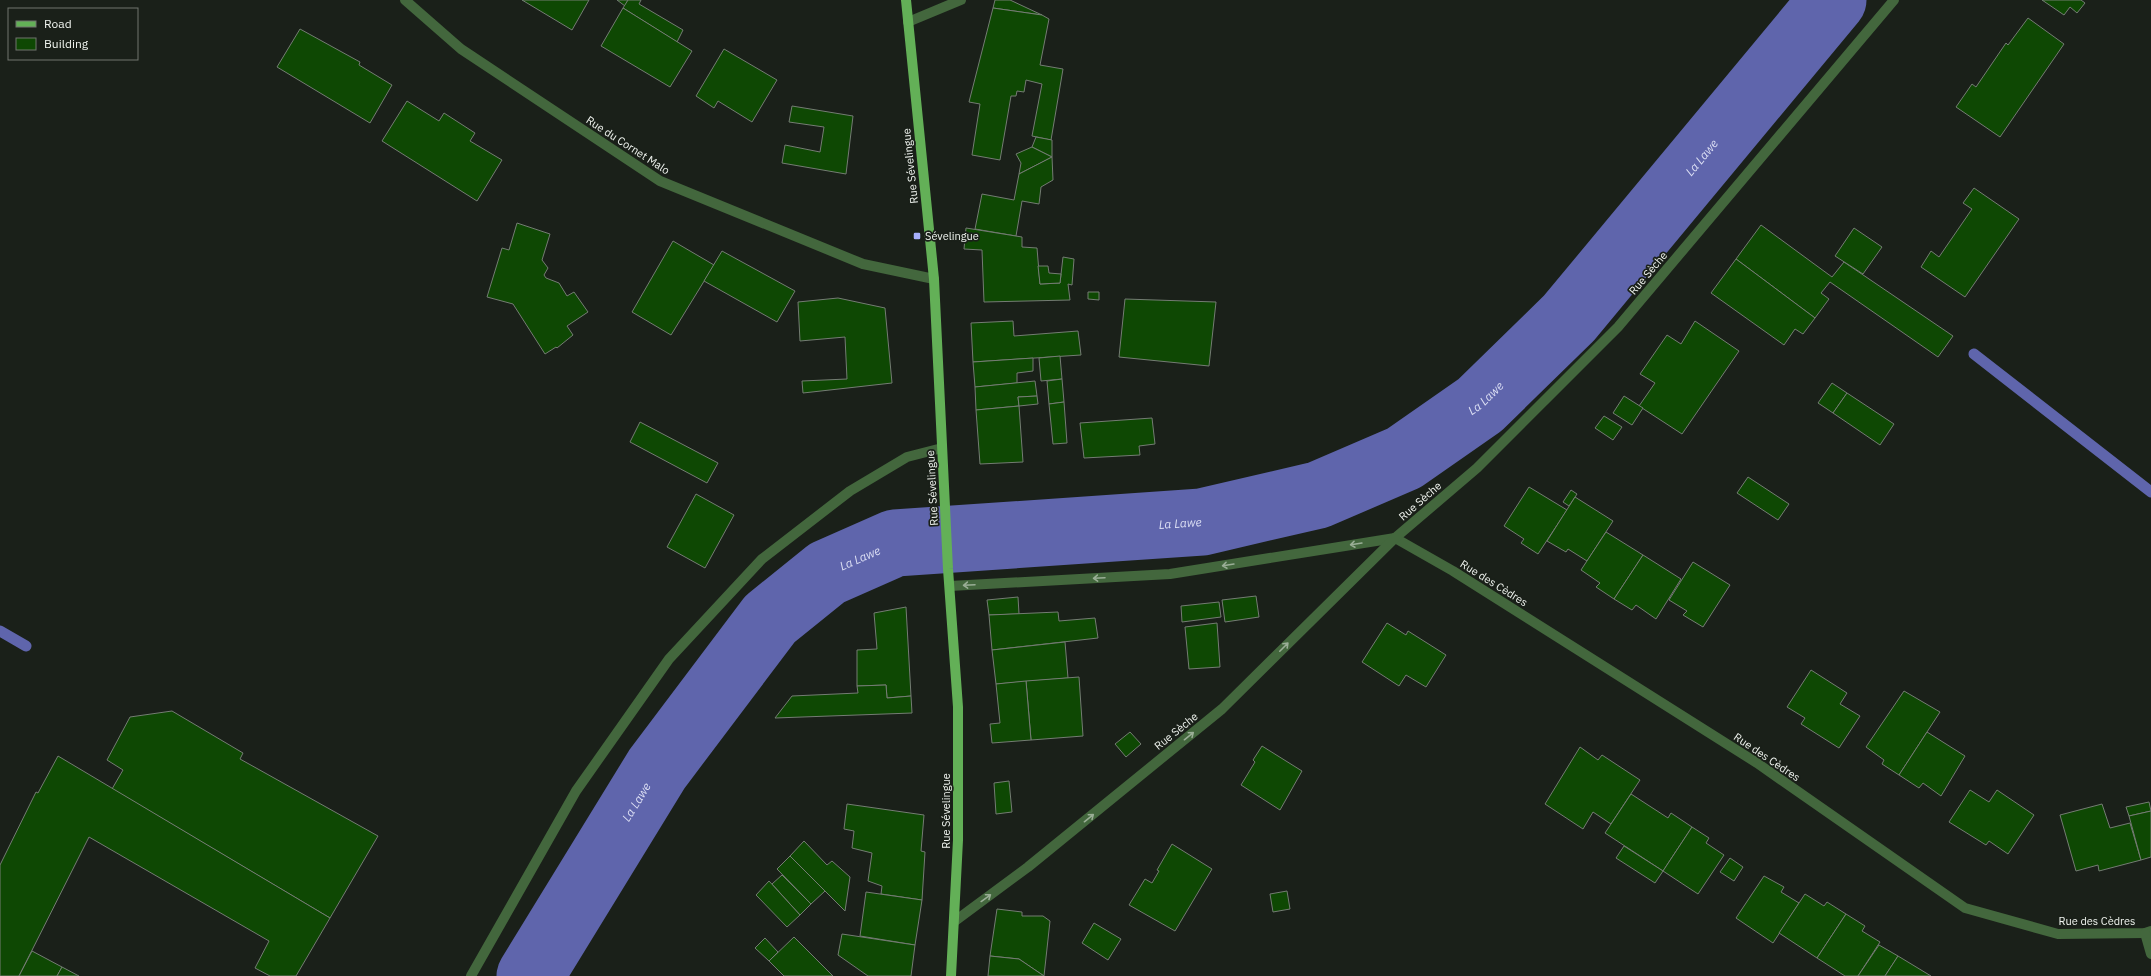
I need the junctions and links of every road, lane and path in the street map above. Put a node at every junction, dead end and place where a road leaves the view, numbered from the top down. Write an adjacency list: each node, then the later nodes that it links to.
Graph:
1 (405, 0): 6 (street, Rue du Cornet Malo)
2 (906, 0): 5 (main road, Rue Sévelingue)
3 (961, 0): 5 (street)
4 (1894, 0): 8 (street, Rue Sèche)
5 (908, 22): 6 (main road, Rue Sévelingue)
6 (934, 279): 7 (main road, Rue Sévelingue)
7 (942, 448): 9 (main road, Rue Sévelingue); 13 (street)
8 (1395, 538): 9 (street, one-way to 9); 10 (street, Rue Sèche, one-way to 8); 11 (street, Rue des Cèdres)
9 (950, 586): 10 (main road, Rue Sévelingue)
10 (955, 921): 14 (main road, Rue Sévelingue)
11 (2148, 932): 12 (street, Rue des Cèdres)
12 (2151, 954)
13 (471, 976)
14 (951, 976)

